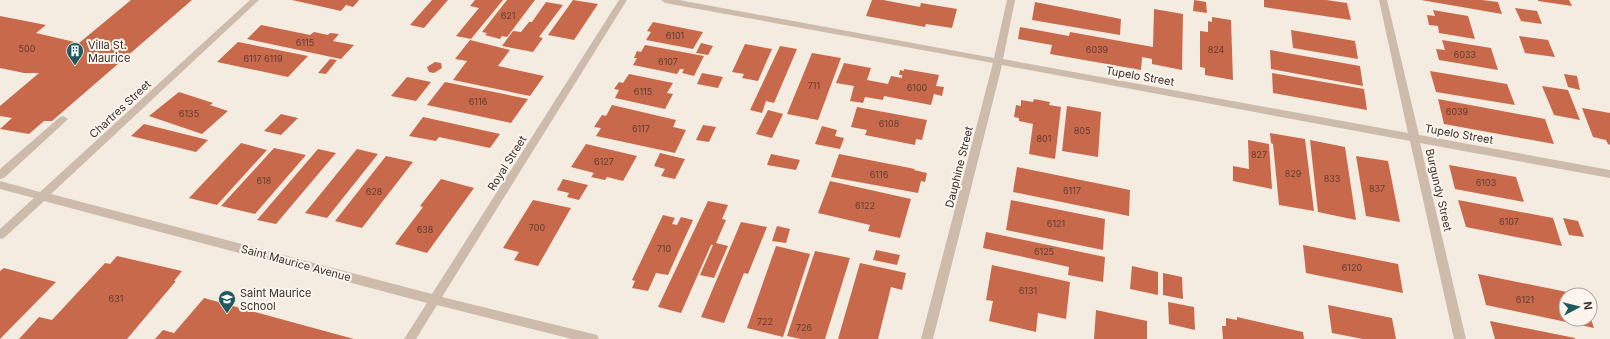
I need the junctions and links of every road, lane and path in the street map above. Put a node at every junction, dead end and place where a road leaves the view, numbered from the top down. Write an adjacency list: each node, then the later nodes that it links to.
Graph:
1 (255, 0): 12 (street, Chartres Street)
2 (623, 0): 14 (street, Royal Street)
3 (665, 0): 6 (street, Tupelo Street)
4 (1011, 0): 6 (street, Dauphine Street)
5 (1383, 0): 8 (street, Burgundy Street)
6 (998, 62): 8 (street, Tupelo Street); 17 (street, Dauphine Street)
7 (63, 119): 10 (street)
8 (1415, 138): 9 (street, Tupelo Street); 18 (street, Burgundy Street)
9 (1610, 174)
10 (0, 175)
11 (0, 185): 12 (street, Saint Maurice Avenue)
12 (44, 195): 13 (street, Chartres Street); 14 (street, Saint Maurice Avenue)
13 (0, 235)
14 (435, 300): 15 (street, Royal Street); 16 (street, Saint Maurice Avenue)
15 (410, 339)
16 (592, 339)
17 (927, 339)
18 (1460, 339)

